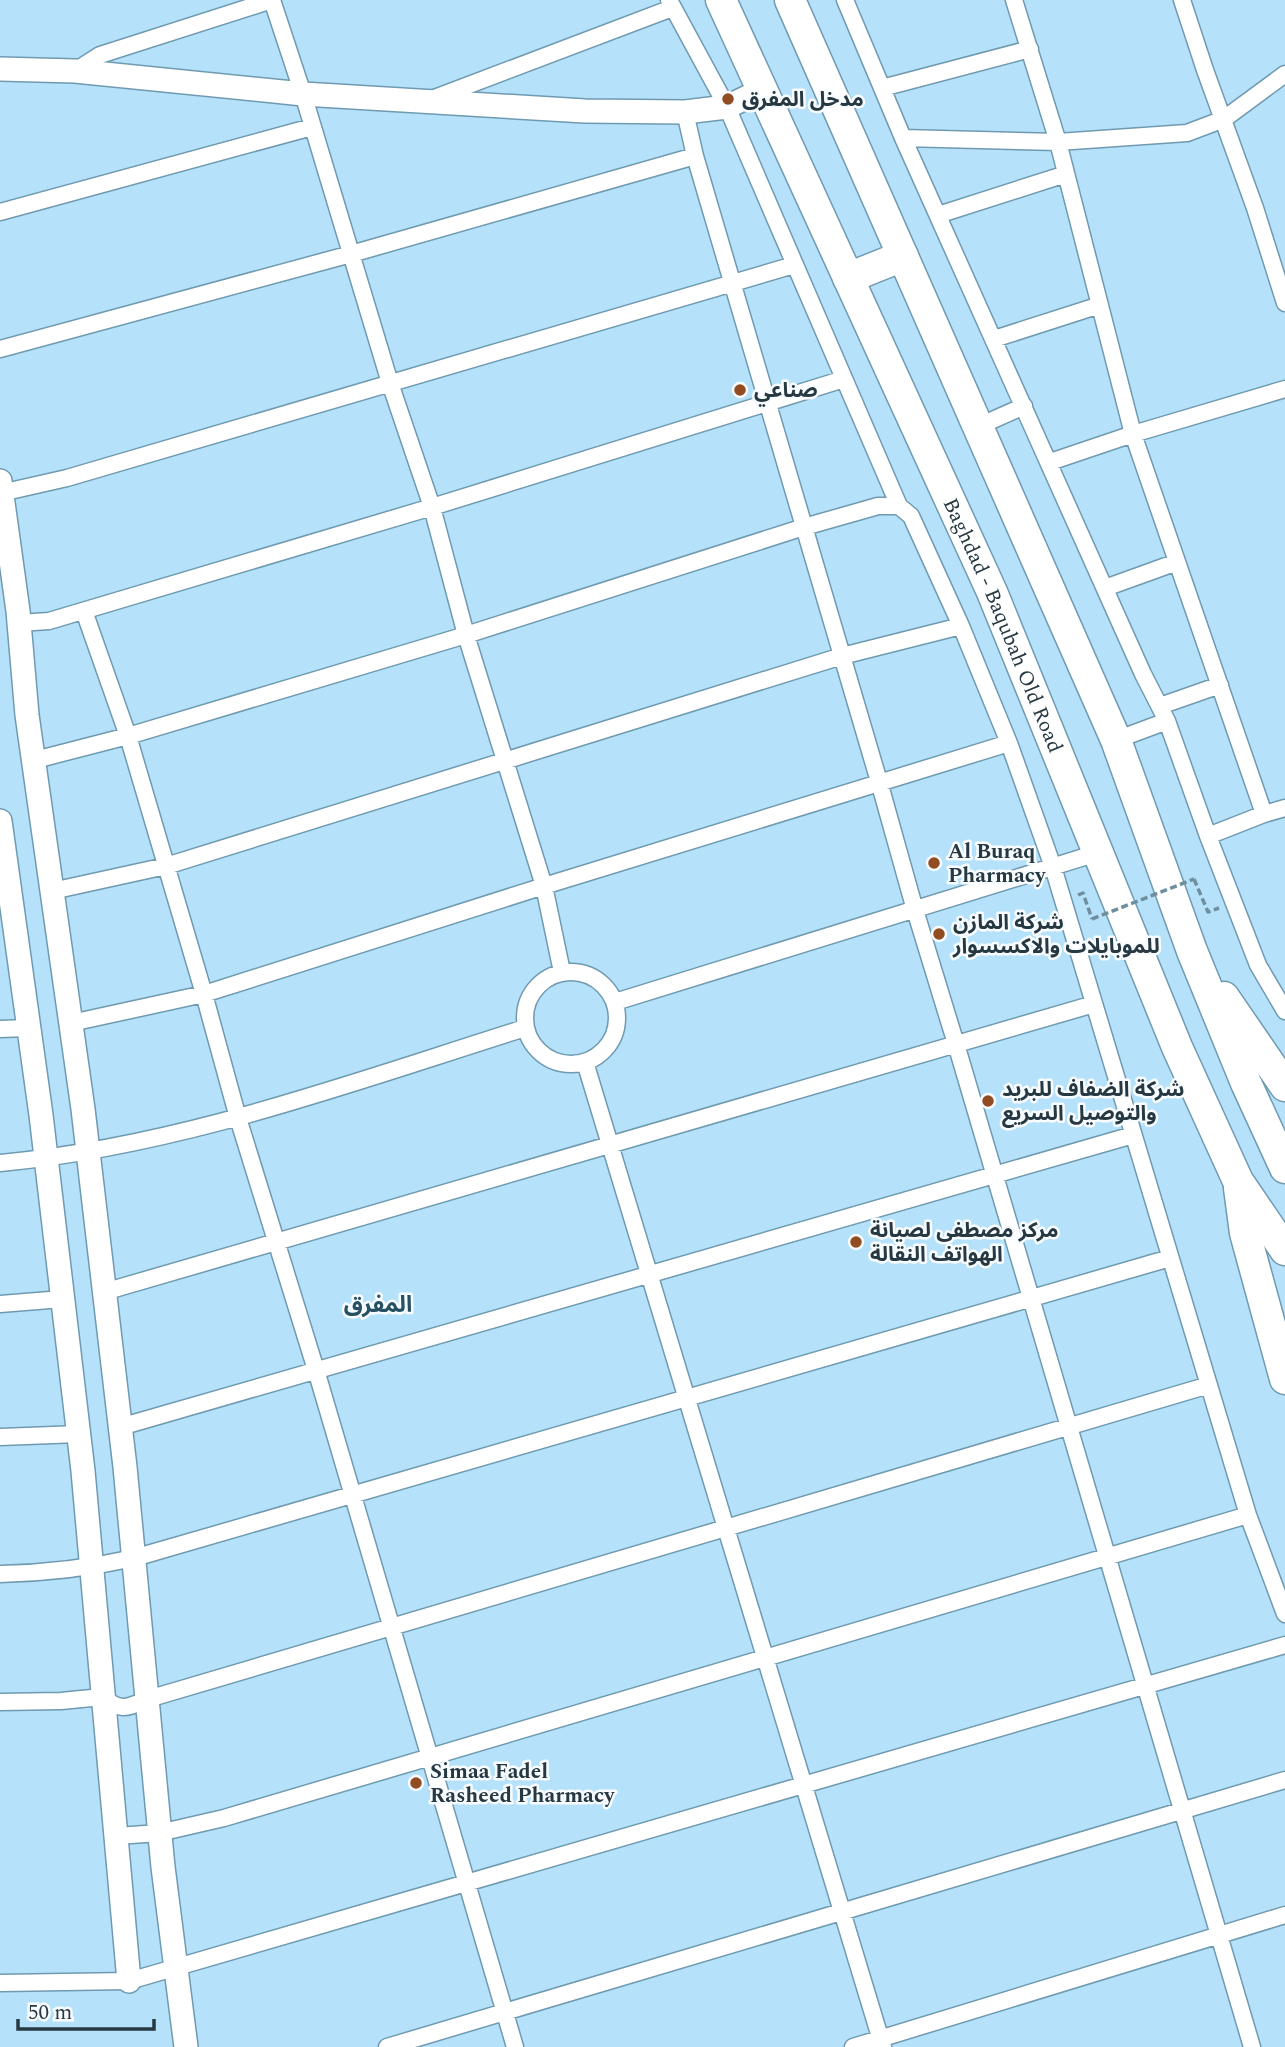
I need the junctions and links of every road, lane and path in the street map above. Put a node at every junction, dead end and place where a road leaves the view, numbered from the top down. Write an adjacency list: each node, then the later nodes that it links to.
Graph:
1 (721, 0): 12 (highway, Baghdad - Baqubah Old Road)
2 (790, 0): 26 (highway)
3 (845, 0): 11 (street)
4 (1014, 0): 7 (street)
5 (1182, 0): 17 (street)
6 (670, 4): 14 (street); 15 (street)
7 (1030, 50): 11 (street); 20 (street)
8 (0, 69): 9 (street)
9 (75, 71): 13 (street); 13 (street)
10 (1285, 74): 17 (street)
11 (882, 88): 19 (street)
12 (762, 90): 15 (street); 28 (highway, Baghdad - Baqubah Old Road)
13 (303, 94): 14 (street); 18 (street)
14 (429, 100): 16 (street)
15 (727, 107): 16 (street); 27 (street)
16 (684, 112): 21 (street)
17 (1224, 119): 20 (street); 30 (street)
18 (312, 127): 23 (street); 25 (street)
19 (903, 138): 20 (street); 24 (street)
20 (1058, 142): 22 (street)
21 (695, 156): 25 (street); 29 (street)
22 (1066, 174): 24 (street); 31 (street)
23 (0, 212)
24 (938, 215): 32 (street)
25 (351, 254): 33 (street); 35 (street)
26 (902, 256): 28 (highway); 39 (highway)
27 (794, 265): 29 (street); 34 (street)
28 (848, 278): 65 (highway, Baghdad - Baqubah Old Road)
29 (732, 284): 35 (street); 37 (street)
30 (1285, 303)
31 (1100, 305): 32 (street); 40 (street)
32 (994, 339): 38 (street)
33 (0, 349)
34 (844, 379): 37 (street); 43 (street)
35 (390, 383): 42 (street); 44 (street)
36 (1285, 388): 40 (street)
37 (767, 402): 44 (street); 45 (street)
38 (1024, 406): 39 (street); 41 (street)
39 (976, 427): 56 (highway)
40 (1133, 434): 41 (street); 46 (street)
41 (1050, 463): 47 (street)
42 (1, 487): 49 (street)
43 (899, 506): 45 (street); 50 (street)
44 (432, 507): 48 (street); 51 (street)
45 (804, 527): 51 (street); 52 (street)
46 (1177, 562): 47 (street); 53 (street)
47 (1105, 588): 54 (street)
48 (84, 611): 49 (street); 55 (street)
49 (19, 623): 58 (street)
50 (961, 626): 52 (street); 57 (street)
51 (467, 635): 55 (street); 59 (street)
52 (842, 656): 59 (street); 60 (street)
53 (1220, 685): 54 (street); 62 (street)
54 (1164, 714): 56 (street); 64 (street)
55 (128, 736): 58 (street); 66 (street)
56 (1116, 740): 74 (highway)
57 (1009, 743): 60 (street); 67 (street)
58 (35, 760): 70 (street)
59 (505, 762): 66 (street); 68 (street)
60 (880, 785): 68 (street); 72 (street)
61 (1285, 808): 62 (street)
62 (1264, 814): 64 (street)
63 (0, 821): 69 (street)
64 (1208, 836): 79 (street)
65 (1097, 853): 67 (street); 95 (highway, Baghdad - Baqubah Old Road)
66 (166, 866): 70 (street); 76 (street)
67 (1053, 867): 72 (street); 78 (street)
68 (544, 886): 75 (street); 76 (street)
69 (4, 887): 81 (street)
70 (52, 891): 80 (street)
71 (1083, 893): 73 (path, bridge)
72 (915, 910): 77 (street); 84 (street)
73 (1208, 912)
74 (1192, 951): 86 (highway); 93 (highway)
75 (562, 972): 77 (street); 82 (street)
76 (204, 994): 80 (street); 87 (street)
77 (615, 1002): 85 (street)
78 (1094, 1004): 84 (street); 88 (street)
79 (1285, 1011)
80 (71, 1023): 90 (street)
81 (28, 1028): 83 (street); 91 (street)
82 (525, 1028): 85 (street); 87 (street)
83 (0, 1029)
84 (956, 1044): 89 (street); 94 (street)
85 (585, 1062): 89 (street)
86 (1285, 1086)
87 (238, 1118): 90 (street); 96 (street)
88 (1133, 1135): 94 (street); 98 (street)
89 (610, 1145): 96 (street); 99 (street)
90 (88, 1152): 91 (street); 100 (street)
91 (46, 1158): 92 (street); 102 (street)
92 (0, 1163)
93 (1285, 1168)
94 (995, 1175): 99 (street); 101 (street)
95 (1238, 1181): 97 (highway, Baghdad - Baqubah Old Road); 105 (highway)
96 (277, 1242): 100 (street); 104 (street)
97 (1285, 1250)
98 (1171, 1258): 101 (street); 106 (street)
99 (650, 1274): 104 (street); 107 (street)
100 (104, 1292): 109 (street)
101 (1031, 1298): 107 (street); 108 (street)
102 (62, 1299): 103 (street); 110 (street)
103 (0, 1304)
104 (316, 1370): 109 (street); 112 (street)
105 (1285, 1378)
106 (1209, 1385): 108 (street); 113 (street)
107 (687, 1398): 112 (street); 114 (street)
108 (1069, 1426): 114 (street); 115 (street)
109 (120, 1427): 116 (street)
110 (79, 1434): 111 (street); 117 (street)
111 (0, 1437)
112 (352, 1495): 116 (street); 120 (street)
113 (1248, 1515): 115 (street); 119 (street)
114 (726, 1528): 120 (street); 122 (street)
115 (1107, 1557): 122 (street); 123 (street)
116 (134, 1558): 117 (street); 125 (street)
117 (92, 1567): 118 (street); 124 (street)
118 (0, 1574)
119 (1285, 1614)
120 (391, 1627): 125 (street); 127 (street)
121 (1285, 1645): 123 (street)
122 (765, 1658): 127 (street); 129 (street)
123 (1145, 1685): 129 (street); 130 (street)
124 (102, 1697): 125 (street); 126 (street); 132 (street)
125 (148, 1699): 131 (street)
126 (0, 1702)
127 (429, 1757): 131 (street); 133 (street)
128 (1285, 1780): 130 (street)
129 (804, 1785): 133 (street); 134 (street)
130 (1182, 1811): 134 (street); 136 (street)
131 (159, 1833): 132 (street); 137 (street)
132 (117, 1836): 138 (street)
133 (467, 1883): 137 (street); 140 (street)
134 (842, 1912): 140 (street); 141 (street)
135 (1285, 1915): 136 (street)
136 (1219, 1936): 141 (street); 146 (street)
137 (176, 1967): 138 (street); 142 (street)
138 (129, 1981): 139 (street)
139 (0, 1983)
140 (505, 2012): 143 (street); 144 (street)
141 (881, 2043): 145 (street)
142 (186, 2047)
143 (387, 2047)
144 (515, 2047)
145 (853, 2047)
146 (1252, 2047)

